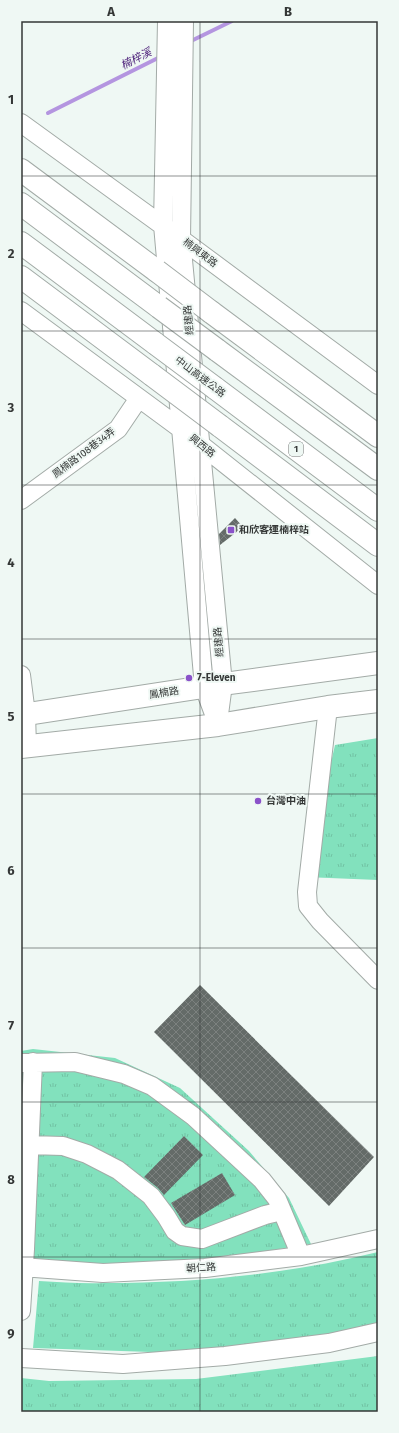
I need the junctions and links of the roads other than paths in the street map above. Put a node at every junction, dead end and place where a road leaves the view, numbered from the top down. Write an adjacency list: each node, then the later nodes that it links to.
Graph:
1 (167, 21): 6 (street, 經建路)
2 (184, 21): 7 (street, 經建路)
3 (21, 123): 6 (street, 楠興東路)
4 (21, 170): 14 (main road, bridge)
5 (21, 204): 16 (main road, bridge)
6 (163, 225): 7 (street, 楠興東路); 13 (street, 經建路)
7 (181, 238): 11 (street, 楠興東路); 15 (street, 經建路)
8 (21, 243): 18 (main road, 中山高速公路 / 1, bridge)
9 (21, 277): 19 (main road, bridge)
10 (21, 311): 12 (street, 興西路)
11 (378, 385)
12 (139, 398): 13 (street, 興西路); 17 (street, 鳳楠路108巷34弄)
13 (181, 429): 15 (street, 興西路); 23 (street, 經建路)
14 (378, 436)
15 (201, 445): 20 (street, 興西路); 23 (street, 經建路)
16 (378, 469)
17 (21, 500)
18 (378, 510)
19 (378, 545)
20 (378, 585)
21 (378, 663): 23 (main road, 鳳楠路)
22 (21, 675): 26 (street)
23 (214, 686): 26 (main road, 鳳楠路); 27 (street, 經建路)
24 (378, 701): 25 (main road)
25 (328, 707): 27 (main road); 29 (street)
26 (23, 714): 28 (street)
27 (218, 725): 28 (main road)
28 (24, 747)
29 (378, 980)
30 (27, 1063): 31 (street); 32 (street)
31 (29, 1145): 32 (street); 35 (street)
32 (282, 1211): 34 (street)
33 (378, 1239): 34 (street, 朝仁路)
34 (302, 1256): 35 (street, 朝仁路)
35 (23, 1265): 36 (street)
36 (21, 1311)
37 (378, 1332): 38 (street)
38 (21, 1358)

